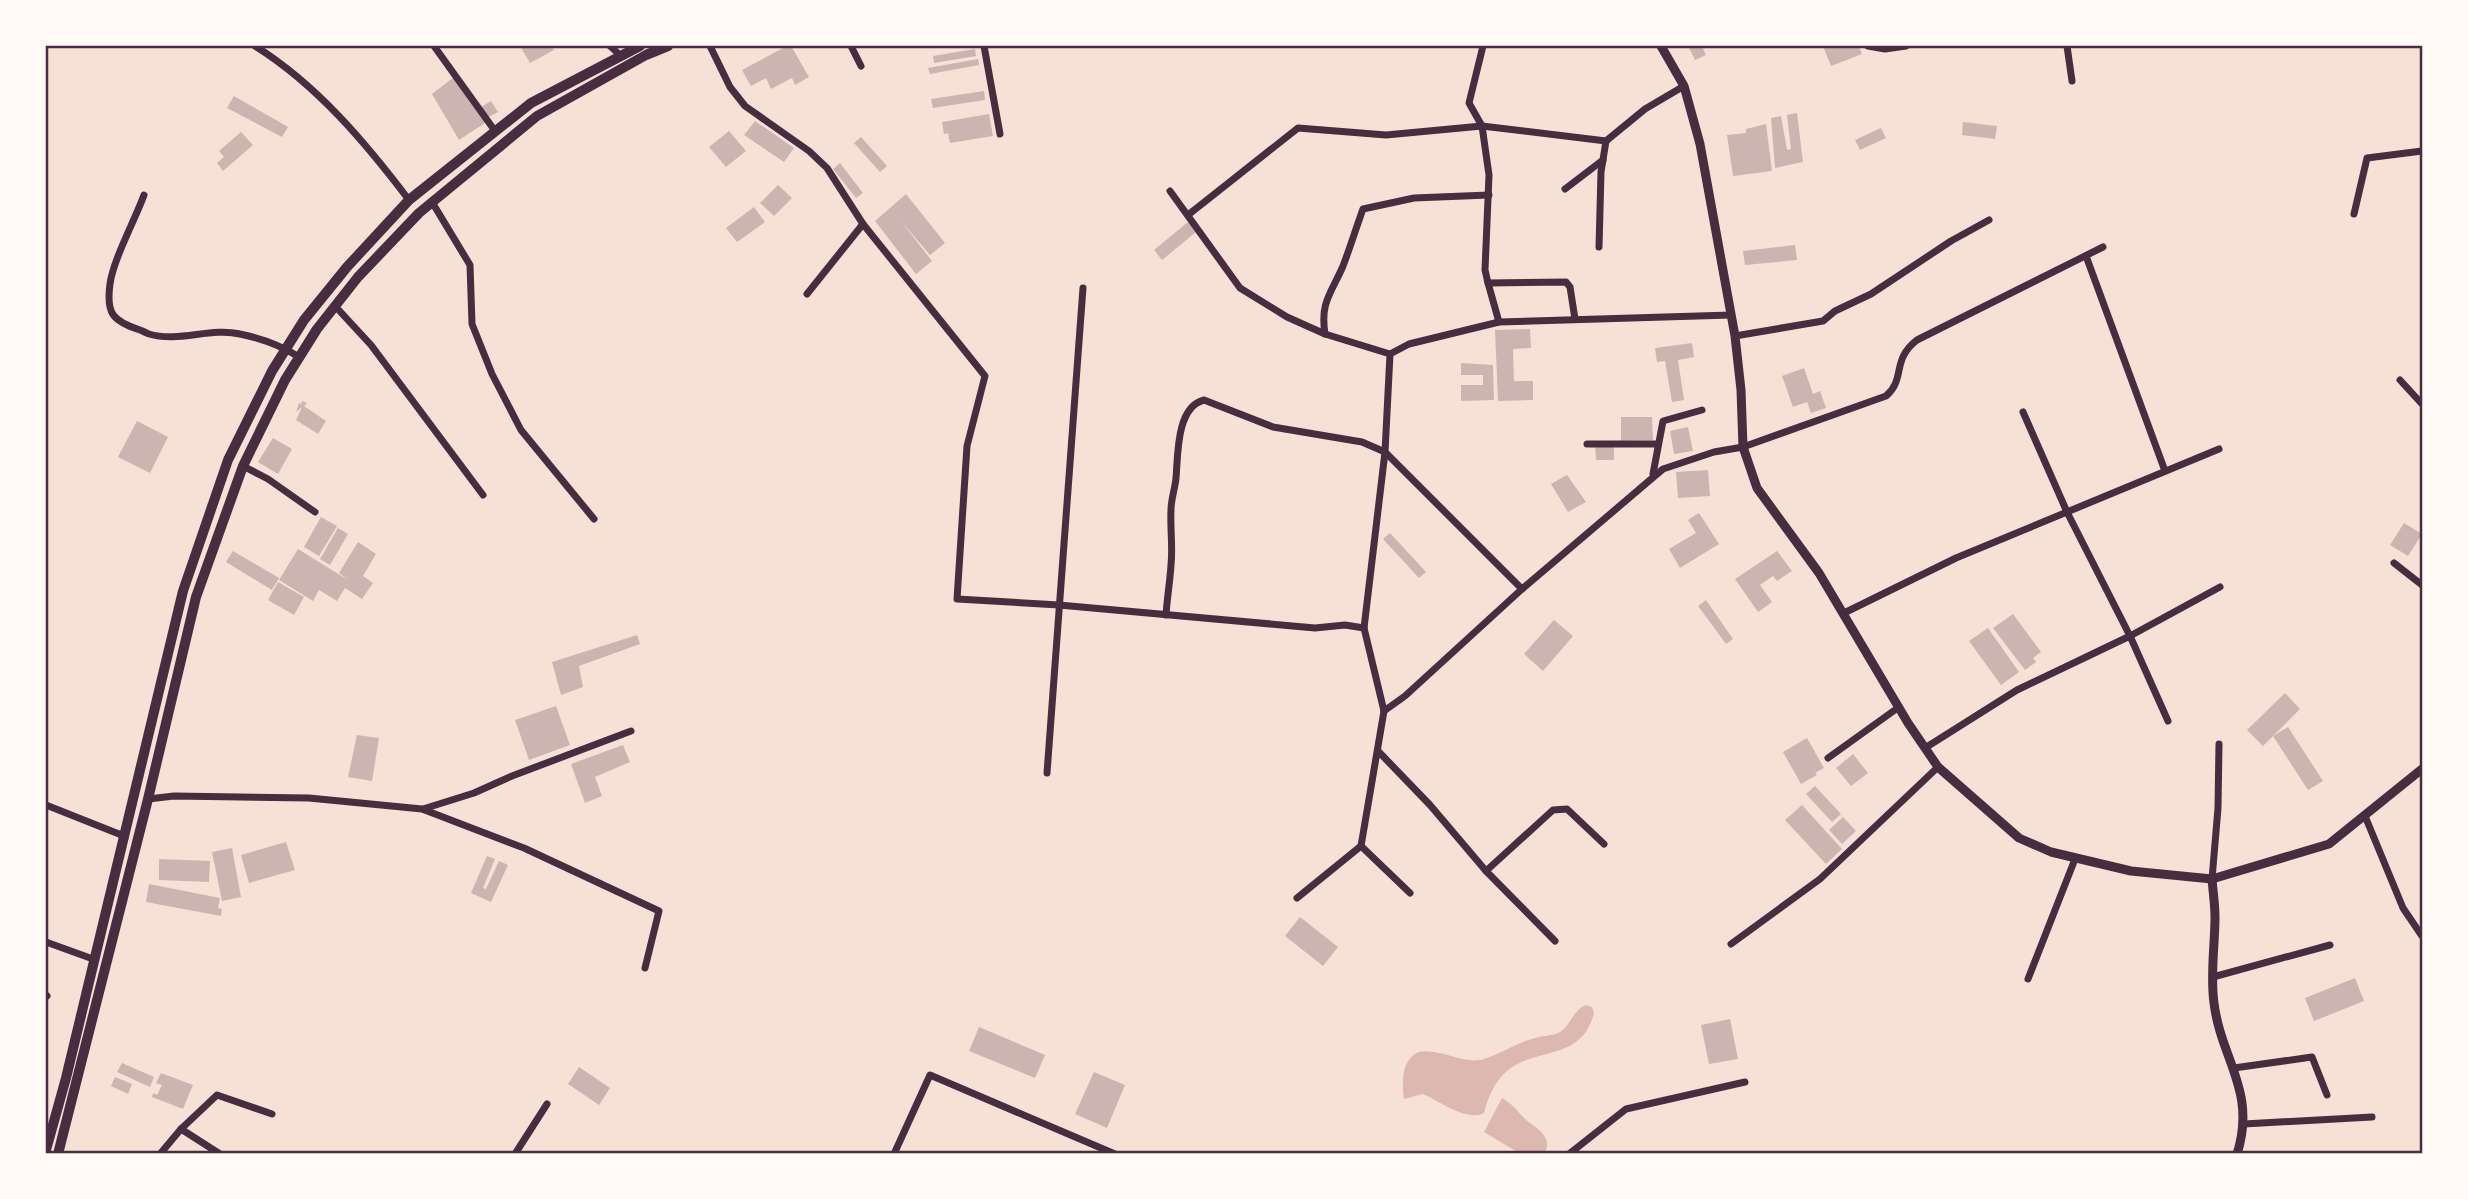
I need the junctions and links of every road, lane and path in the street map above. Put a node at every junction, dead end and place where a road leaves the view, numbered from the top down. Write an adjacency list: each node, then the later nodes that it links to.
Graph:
1 (255, 46): 28 (street)
2 (435, 46): 19 (street)
3 (610, 46): 14 (street)
4 (640, 46): 14 (main road)
5 (668, 46): 29 (main road)
6 (710, 46): 33 (street)
7 (851, 46): 15 (street)
8 (984, 46): 20 (street)
9 (1483, 46): 18 (street)
10 (1661, 46): 17 (street)
11 (1868, 46): 12 (street)
12 (1906, 46)
13 (2067, 46): 16 (street)
14 (621, 56): 19 (main road)
15 (861, 66)
16 (2072, 81)
17 (1684, 86): 21 (street); 41 (street)
18 (1482, 126): 21 (street); 27 (street); 31 (street)
19 (495, 131): 28 (main road)
20 (1000, 134)
21 (1605, 141): 23 (street)
22 (2423, 151): 30 (street)
23 (1603, 160): 24 (street); 34 (street)
24 (1565, 189)
25 (1170, 191): 31 (street)
26 (144, 195): 46 (street)
27 (1489, 195): 37 (street); 44 (street)
28 (409, 200): 46 (main road)
29 (432, 202): 40 (main road); 64 (street)
30 (2354, 214)
31 (1188, 215): 44 (street)
32 (1989, 220): 45 (street)
33 (863, 224): 39 (street); 69 (street)
34 (1599, 247)
35 (2103, 247): 36 (street)
36 (2087, 256): 55 (street); 59 (street)
37 (1488, 284): 42 (street); 43 (street)
38 (1083, 288): 69 (street)
39 (807, 294)
40 (335, 306): 48 (main road); 61 (street)
41 (1731, 315): 42 (street); 45 (street)
42 (1575, 319): 43 (street)
43 (1499, 322): 47 (street)
44 (1325, 334): 47 (street)
45 (1735, 336): 55 (street)
46 (286, 349): 48 (street); 89 (main road)
47 (1390, 354): 57 (street)
48 (299, 356): 58 (main road)
49 (2400, 380): 50 (street)
50 (2423, 404)
51 (1702, 410): 54 (street)
52 (2023, 412): 63 (street)
53 (1587, 444): 54 (street)
54 (1658, 444): 60 (street)
55 (1743, 447): 60 (street); 70 (street)
56 (2218, 449): 59 (street)
57 (1385, 452): 68 (street); 71 (street); 72 (street)
58 (243, 466): 62 (street); 85 (main road)
59 (2165, 471): 63 (street)
60 (1653, 474): 68 (street)
61 (483, 495)
62 (315, 512)
63 (2067, 512): 70 (street); 73 (street)
64 (594, 519)
65 (2394, 563): 66 (street)
66 (2423, 585)
67 (2220, 587): 73 (street)
68 (1522, 589): 75 (street)
69 (1059, 605): 71 (street); 84 (street)
70 (1844, 613): 74 (street)
71 (1166, 615): 72 (street)
72 (1363, 628): 75 (street)
73 (2130, 636): 76 (street); 79 (street)
74 (1899, 707): 79 (street); 81 (street)
75 (1384, 710): 80 (street)
76 (2168, 721)
77 (631, 731): 87 (street)
78 (2219, 744): 94 (street)
79 (1925, 747): 82 (street)
80 (1378, 751): 91 (street); 93 (street)
81 (1828, 758)
82 (1938, 767): 92 (street); 100 (street)
83 (2423, 769): 88 (street)
84 (1047, 773)
85 (148, 799): 87 (street); 115 (main road)
86 (46, 805): 89 (street)
87 (422, 809): 103 (street)
88 (2365, 816): 94 (street); 97 (street)
89 (124, 836): 102 (main road)
90 (1604, 844): 93 (street)
91 (1361, 846): 95 (street); 96 (street)
92 (2075, 859): 94 (street); 105 (street)
93 (1486, 871): 98 (street)
94 (2212, 879): 104 (street)
95 (1410, 893)
96 (1297, 898)
97 (2423, 936)
98 (1555, 940)
99 (46, 942): 102 (street)
100 (1731, 944)
101 (2330, 945): 104 (street)
102 (93, 959): 114 (main road)
103 (645, 968)
104 (2213, 978): 106 (street)
105 (2028, 979)
106 (2234, 1068): 108 (street); 112 (street)
107 (1745, 1082): 121 (street)
108 (2327, 1096)
109 (547, 1104): 118 (street)
110 (272, 1114): 113 (street)
111 (2372, 1117): 112 (street)
112 (2244, 1124): 122 (street)
113 (181, 1129): 116 (street); 117 (street)
114 (46, 1150)
115 (58, 1153)
116 (160, 1153)
117 (220, 1153)
118 (515, 1153)
119 (894, 1153): 120 (street)
120 (1115, 1153)
121 (1569, 1153)
122 (2237, 1153)

